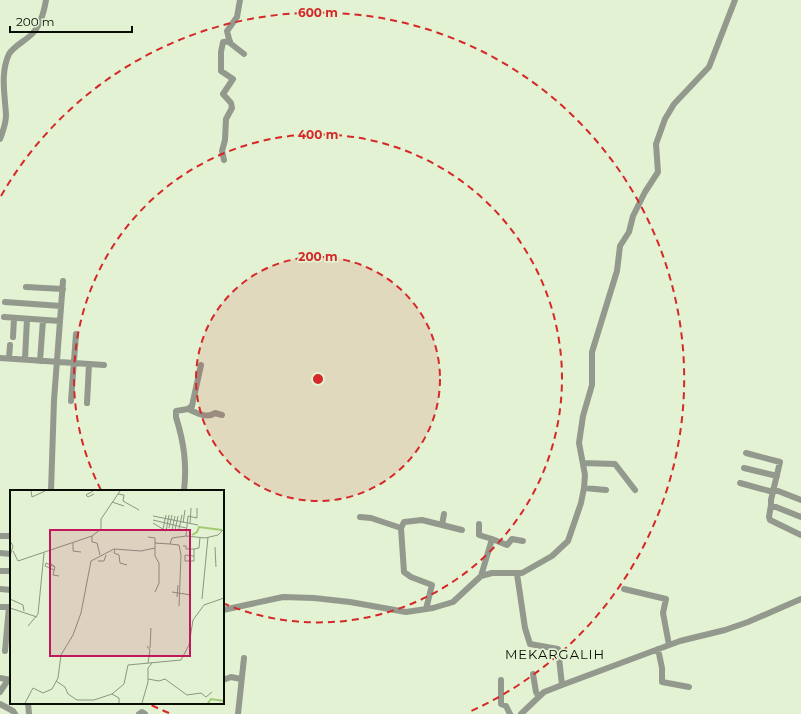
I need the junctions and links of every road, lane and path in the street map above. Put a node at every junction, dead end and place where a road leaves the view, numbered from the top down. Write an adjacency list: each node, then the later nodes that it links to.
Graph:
1 (46, 0): 6 (street)
2 (240, 0): 4 (street)
3 (736, 0): 35 (street)
4 (230, 41): 5 (street); 7 (street)
5 (244, 54)
6 (0, 139)
7 (224, 160)
8 (63, 281): 10 (street)
9 (26, 287): 10 (street)
10 (62, 289): 12 (street)
11 (5, 302): 12 (street)
12 (61, 306): 17 (street)
13 (4, 317): 14 (street)
14 (14, 318): 15 (street); 19 (street)
15 (27, 319): 16 (street); 23 (street)
16 (43, 320): 17 (street); 24 (street)
17 (60, 321): 25 (street)
18 (76, 334): 26 (street)
19 (13, 337)
20 (10, 346): 22 (street)
21 (0, 358): 22 (street)
22 (9, 358): 23 (street)
23 (25, 360): 24 (street)
24 (40, 360): 25 (street)
25 (57, 362): 26 (street); 40 (street)
26 (74, 363): 27 (street); 30 (street)
27 (90, 364): 28 (street); 31 (street)
28 (104, 365)
29 (201, 365): 32 (street)
30 (71, 401)
31 (87, 403)
32 (188, 410): 33 (street); 41 (street)
33 (222, 415)
34 (746, 454): 37 (street)
35 (582, 463): 39 (street); 43 (street)
36 (744, 468): 37 (street)
37 (777, 476): 44 (street)
38 (740, 483): 44 (street)
39 (584, 488): 42 (street); 59 (street)
40 (51, 490)
41 (184, 490)
42 (606, 490)
43 (635, 490)
44 (773, 490): 45 (street); 46 (street)
45 (801, 500)
46 (771, 505): 49 (street); 54 (street)
47 (444, 514): 51 (street)
48 (360, 517): 52 (street)
49 (801, 517)
50 (479, 524): 55 (street)
51 (442, 525): 52 (street); 53 (street)
52 (401, 528): 65 (street)
53 (462, 530)
54 (801, 535)
55 (492, 539): 56 (street); 60 (street)
56 (523, 541)
57 (0, 553): 58 (street)
58 (10, 554)
59 (517, 574): 60 (street); 77 (street)
60 (480, 576): 65 (street)
61 (624, 589): 67 (street)
62 (801, 599): 67 (street)
63 (0, 607): 64 (street)
64 (10, 607): 69 (street)
65 (426, 609): 66 (street)
66 (224, 610)
67 (669, 645): 68 (street)
68 (658, 649): 77 (street); 78 (street)
69 (5, 651)
70 (244, 658): 73 (street)
71 (533, 674): 80 (street)
72 (0, 678): 74 (street)
73 (241, 679): 75 (street); 87 (street)
74 (10, 680): 79 (street)
75 (224, 680)
76 (501, 680): 88 (street)
77 (562, 685): 80 (street)
78 (688, 687)
79 (0, 692)
80 (539, 696): 89 (street)
81 (0, 704): 83 (street)
82 (28, 704): 84 (street)
83 (15, 714)
84 (29, 714)
85 (139, 714): 86 (street)
86 (145, 714)
87 (238, 714)
88 (510, 714)
89 (521, 714)

